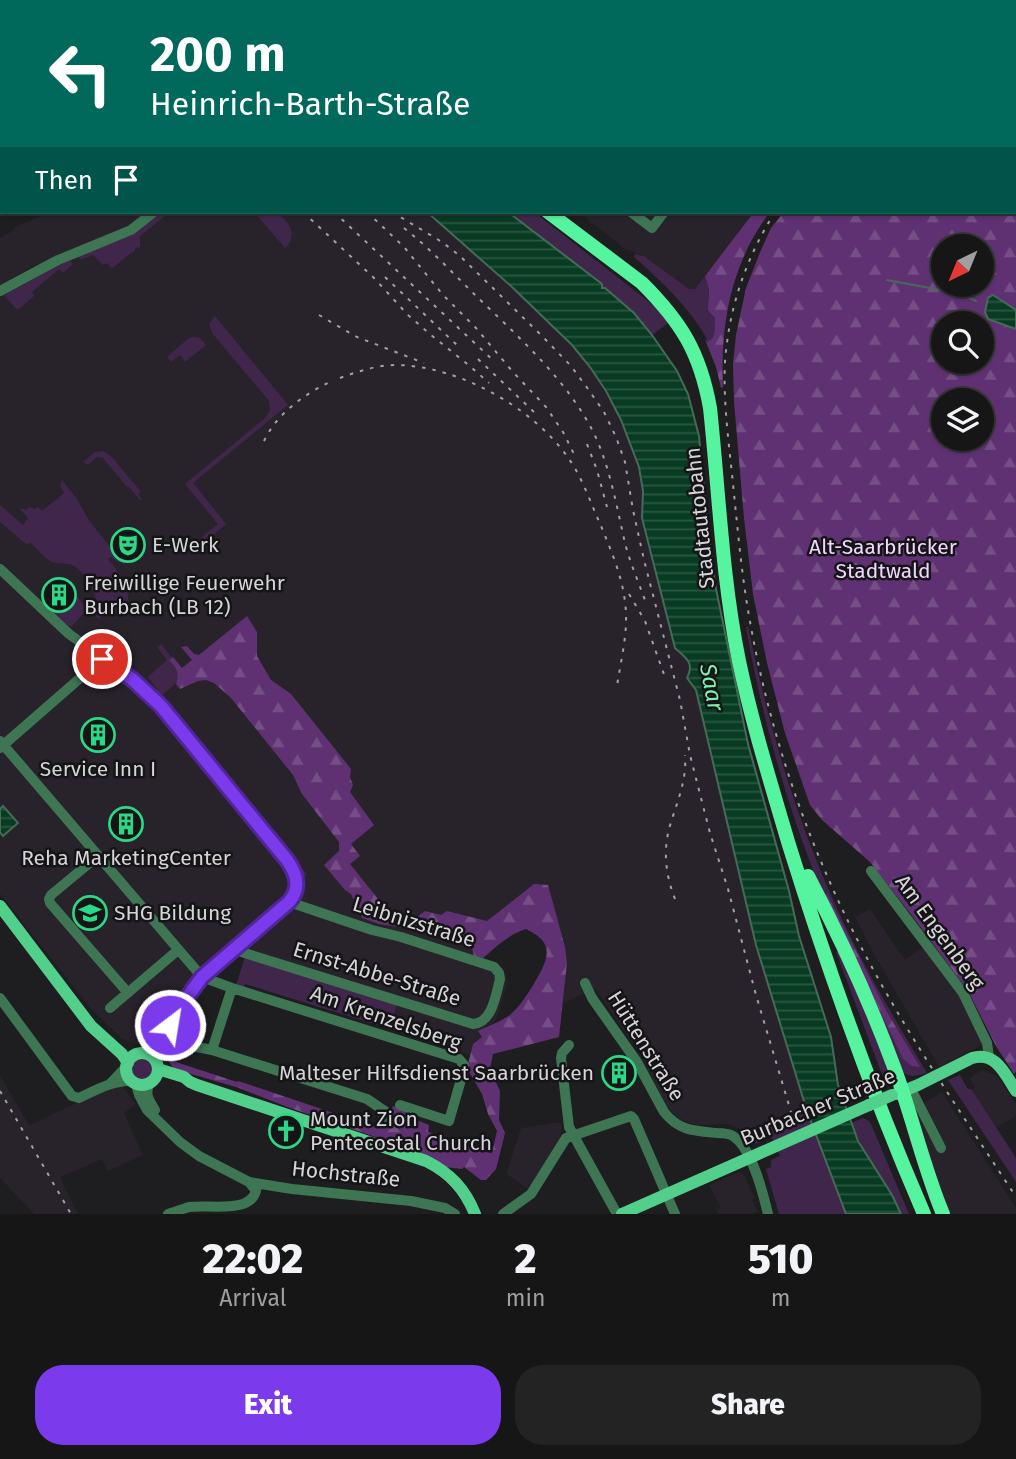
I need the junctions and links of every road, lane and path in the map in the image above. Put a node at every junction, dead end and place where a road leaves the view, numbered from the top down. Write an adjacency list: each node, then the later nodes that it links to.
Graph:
1 (151, 214): 6 (street)
2 (551, 214): 12 (highway, Stadtautobahn)
3 (566, 214): 12 (highway, Stadtautobahn)
4 (634, 214): 5 (street)
5 (662, 214)
6 (0, 291)
7 (0, 569): 8 (street)
8 (102, 659): 9 (street); 13 (street)
9 (1, 745): 10 (street)
10 (98, 856): 15 (street); 20 (street)
11 (871, 871): 28 (street, Am Engenberg)
12 (804, 878): 33 (highway); 35 (highway); 51 (highway); 52 (highway)
13 (289, 902): 16 (street); 22 (street, Leibnizstraße)
14 (0, 906): 23 (main road, Hochstraße)
15 (178, 950): 17 (street); 20 (street)
16 (235, 950): 17 (street); 22 (street, Ernst-Abbe-Straße)
17 (202, 977): 19 (street, Am Krenzelsberg); 30 (street)
18 (585, 983): 39 (street, Hüttenstraße)
19 (232, 988): 27 (street); 34 (street, Am Krenzelsberg)
20 (128, 993): 24 (street)
21 (0, 998): 31 (street)
22 (494, 999)
23 (76, 1005): 29 (main road, Hochstraße); 30 (main road, Hochstraße)
24 (110, 1008)
25 (187, 1045): 27 (street)
26 (569, 1045): 37 (street)
27 (212, 1050): 36 (street)
28 (989, 1057): 32 (main road); 33 (main road, Burbacher Straße)
29 (127, 1065): 30 (main road); 30 (main road); 31 (street)
30 (146, 1071): 31 (street); 40 (street, Hochstraße); 45 (main road)
31 (110, 1084)
32 (1016, 1091)
33 (902, 1092): 35 (main road, Burbacher Straße, bridge); 38 (street); 53 (highway)
34 (400, 1105)
35 (869, 1105): 39 (main road, Burbacher Straße); 50 (highway)
36 (382, 1122)
37 (572, 1135): 41 (street); 46 (street); 47 (street)
38 (941, 1148)
39 (749, 1158): 41 (main road, Burbacher Straße); 49 (street)
40 (249, 1182): 42 (street); 44 (street, Hochstraße)
41 (666, 1194): 47 (main road, Burbacher Straße); 48 (street)
42 (204, 1210): 43 (street)
43 (168, 1214)
44 (455, 1214)
45 (475, 1214)
46 (502, 1214)
47 (619, 1214)
48 (675, 1214)
49 (768, 1214)
50 (914, 1214)
51 (924, 1214)
52 (933, 1214)
53 (943, 1214)

